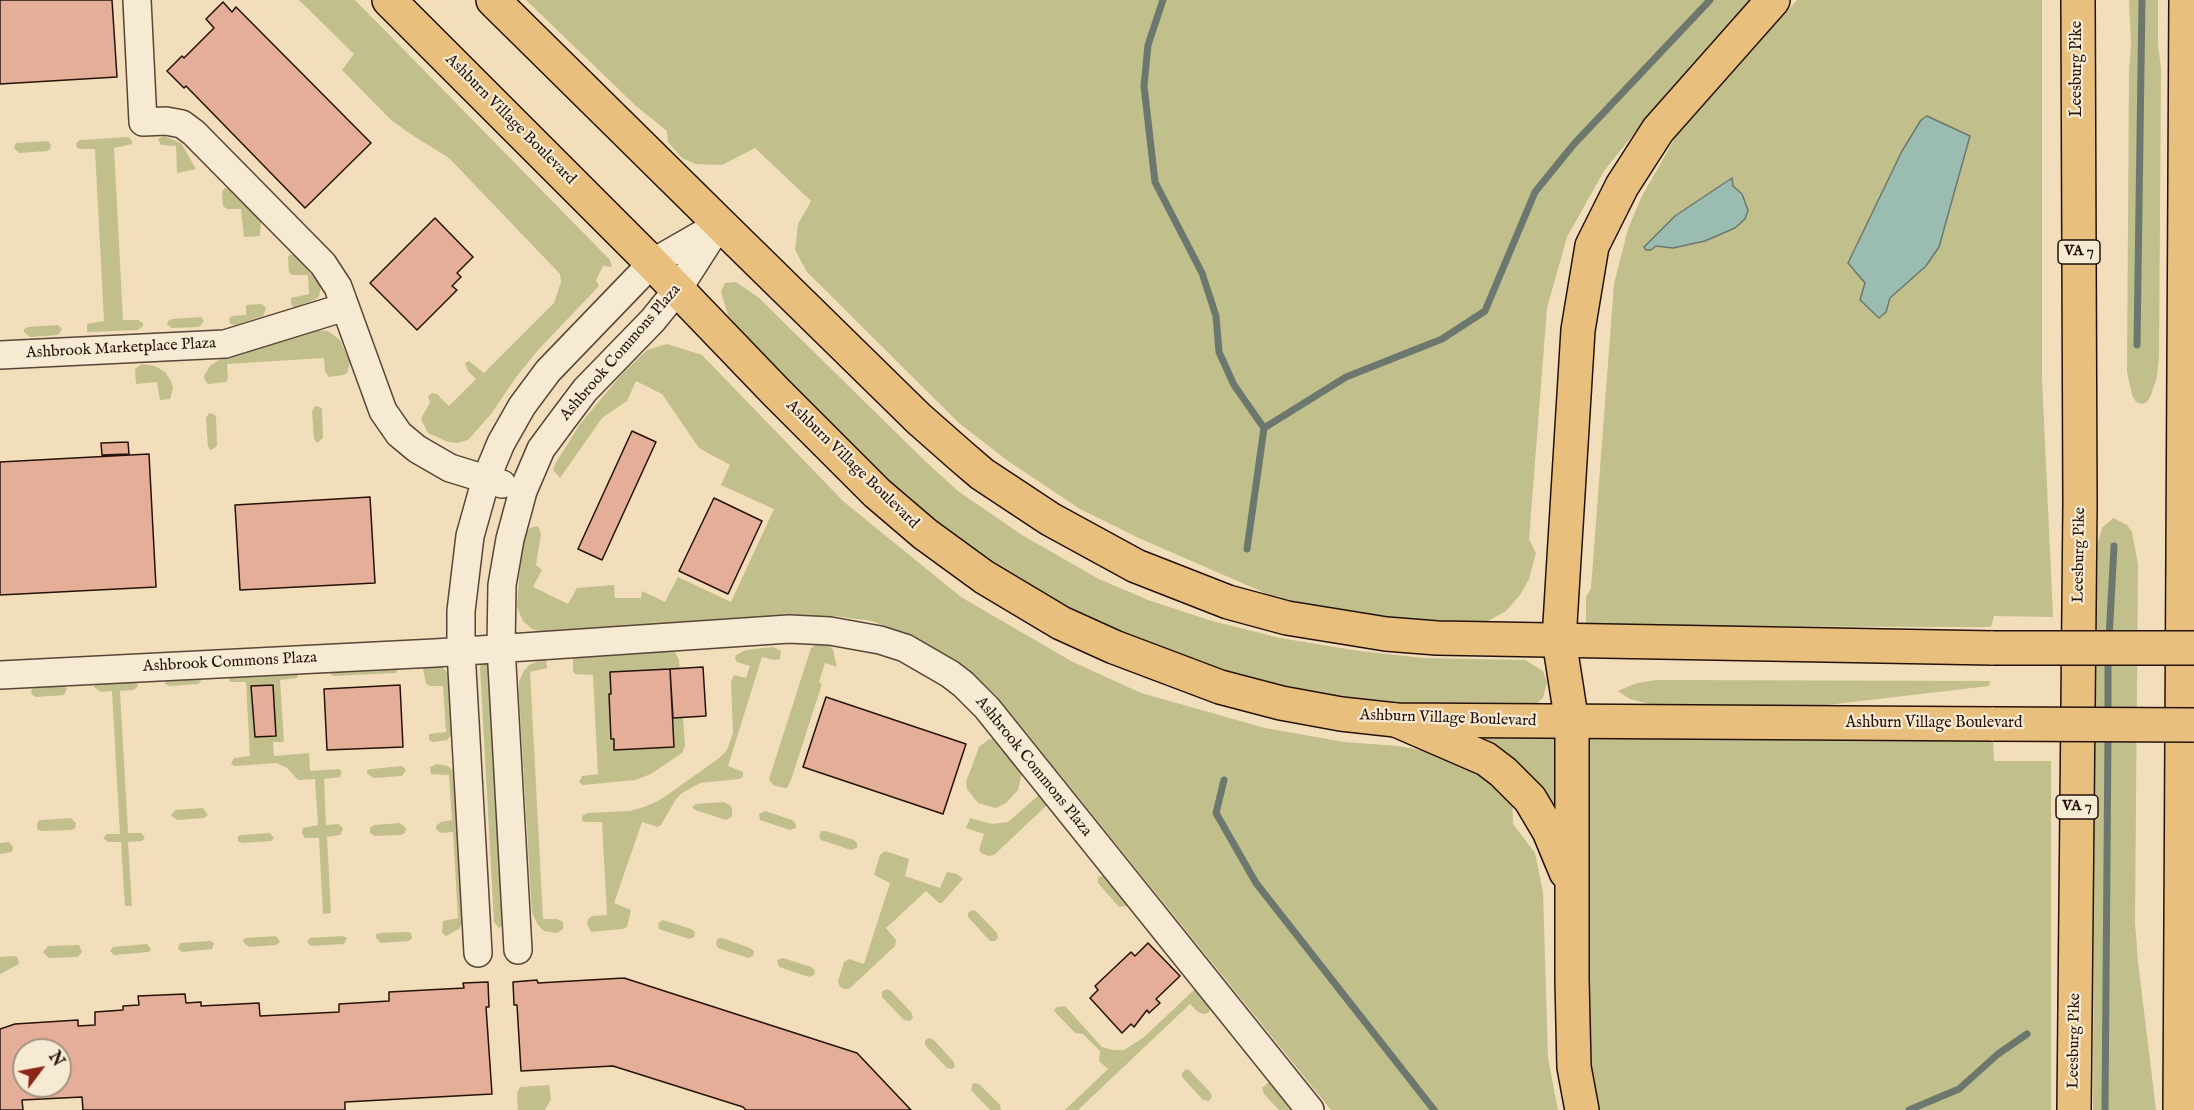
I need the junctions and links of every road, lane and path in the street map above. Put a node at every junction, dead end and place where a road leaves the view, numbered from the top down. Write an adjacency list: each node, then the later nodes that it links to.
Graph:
1 (136, 0): 10 (street)
2 (389, 0): 8 (main road, Ashburn Village Boulevard)
3 (493, 0): 7 (main road)
4 (1773, 0): 14 (main road)
5 (2078, 0): 27 (main road, Leesburg Pike / VA 7)
6 (2186, 0): 28 (main road)
7 (720, 224): 8 (street, Ashbrook Commons Plaza); 9 (street, Ashbrook Commons Plaza); 14 (main road)
8 (652, 263): 9 (main road, Ashburn Village Boulevard); 12 (street, Ashbrook Commons Plaza)
9 (678, 289): 13 (street, Ashbrook Commons Plaza); 19 (main road, Ashburn Village Boulevard)
10 (345, 306): 11 (street, Ashbrook Marketplace Plaza); 12 (street)
11 (0, 355)
12 (486, 479): 13 (street); 17 (street, Ashbrook Commons Plaza)
13 (523, 491): 15 (street, Ashbrook Commons Plaza)
14 (1559, 640): 16 (main road, bridge); 20 (main road)
15 (501, 647): 17 (street, Ashbrook Commons Plaza); 23 (street, Ashbrook Commons Plaza); 25 (street, Ashbrook Commons Plaza)
16 (2194, 648)
17 (461, 651): 18 (street, Ashbrook Commons Plaza); 24 (street, Ashbrook Commons Plaza)
18 (0, 675)
19 (1396, 720): 20 (main road, Ashburn Village Boulevard); 22 (main road)
20 (1572, 723): 21 (main road, Ashburn Village Boulevard, bridge); 22 (main road)
21 (2194, 725)
22 (1572, 887): 26 (main road)
23 (518, 950)
24 (478, 953)
25 (1310, 1110)
26 (1582, 1110)
27 (2074, 1110)
28 (2180, 1110)

